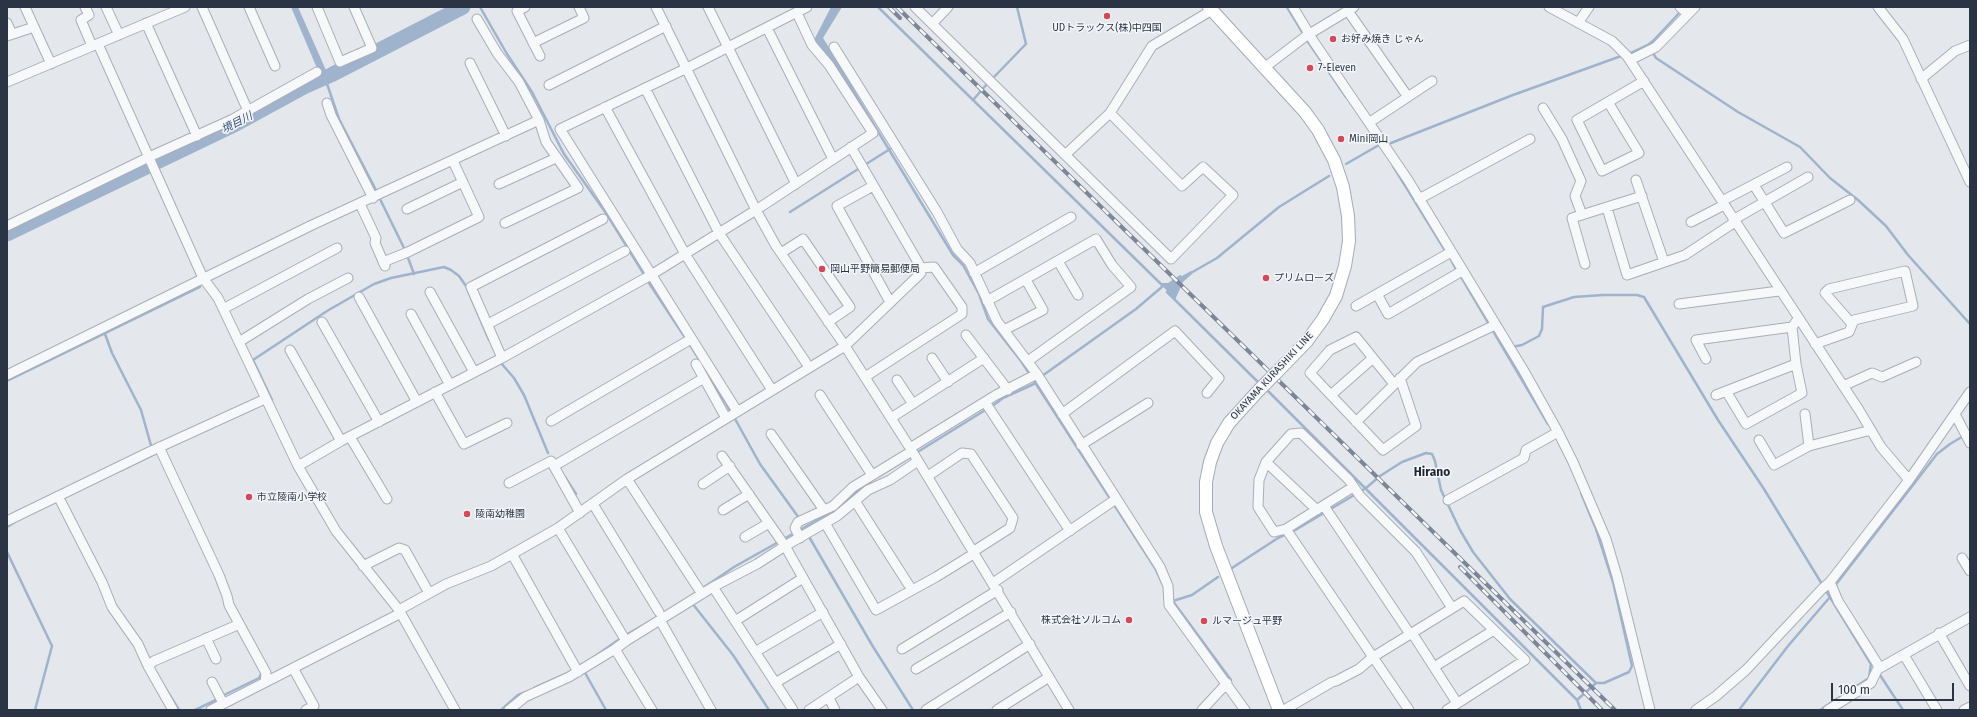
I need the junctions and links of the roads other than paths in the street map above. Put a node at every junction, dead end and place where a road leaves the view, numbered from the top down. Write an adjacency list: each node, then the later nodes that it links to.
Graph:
1 (25, 7): 32 (street)
2 (85, 7): 38 (street)
3 (106, 7): 35 (street)
4 (184, 7): 28 (street)
5 (202, 7): 61 (street)
6 (249, 7): 46 (street)
7 (317, 7): 8 (street)
8 (354, 7)
9 (526, 7): 37 (street)
10 (579, 7): 37 (street)
11 (656, 7): 31 (street)
12 (719, 7): 21 (street)
13 (807, 7): 25 (street)
14 (914, 7): 30 (street)
15 (948, 7): 30 (street)
16 (1293, 7): 36 (street)
17 (1549, 7): 29 (street)
18 (1589, 7): 29 (street)
19 (1696, 7): 24 (street)
20 (1878, 7): 50 (street)
21 (709, 9): 41 (street)
22 (1211, 9): 48 (main road, OKAYAMA KURASHIKI LINE); 62 (street)
23 (1351, 9): 36 (street); 56 (street)
24 (1684, 10): 43 (street)
25 (797, 13): 33 (street); 68 (street)
26 (477, 19): 63 (street)
27 (7, 23): 34 (street)
28 (146, 23): 35 (street); 65 (street)
29 (1578, 23): 43 (street)
30 (932, 24): 69 (street)
31 (666, 26): 47 (street); 54 (street)
32 (34, 27): 34 (street); 45 (street)
33 (767, 28): 41 (street); 71 (street)
34 (10, 35)
35 (119, 35): 38 (street)
36 (1306, 36): 48 (street); 64 (street)
37 (533, 43): 42 (street)
38 (95, 45): 45 (street); 72 (street)
39 (1970, 45): 50 (street)
40 (834, 47): 110 (street)
41 (728, 48): 47 (street); 80 (street)
42 (540, 56)
43 (1627, 56): 52 (street)
44 (470, 63): 66 (street)
45 (50, 64): 53 (street)
46 (275, 66)
47 (687, 68): 55 (street); 92 (street)
48 (1264, 68): 293 (main road, OKAYAMA KURASHIKI LINE, bridge)
49 (317, 72): 61 (street)
50 (1921, 79): 78 (street)
51 (1432, 81): 56 (street)
52 (1644, 81): 57 (street); 88 (street)
53 (7, 82)
54 (549, 85)
55 (645, 88): 59 (street); 100 (street)
56 (1408, 97): 64 (street)
57 (1608, 102): 57 (street)
58 (327, 103): 83 (street)
59 (604, 107): 104 (street); 112 (street)
60 (1543, 108): 93 (street)
61 (248, 111): 65 (street)
62 (1110, 113): 69 (street); 69 (street)
63 (539, 120): 66 (street); 70 (street)
64 (1370, 122): 85 (street)
65 (197, 136): 72 (street)
66 (506, 136): 73 (street)
67 (1530, 139): 85 (street)
68 (851, 147): 71 (street); 82 (street)
69 (1065, 155)
70 (556, 158): 79 (street); 98 (street)
71 (833, 159): 80 (street)
72 (151, 161): 99 (street); 113 (street)
73 (453, 161): 77 (street); 83 (street)
74 (1787, 167): 81 (street)
75 (1808, 177): 87 (street)
76 (1636, 180): 84 (street)
77 (463, 182): 89 (street); 91 (street)
78 (1970, 182)
79 (499, 184)
80 (796, 184): 92 (street)
81 (1754, 185): 87 (street); 88 (street)
82 (873, 186): 109 (street); 122 (street)
83 (377, 196): 89 (street)
84 (1642, 196): 90 (street); 107 (street)
85 (1420, 199): 105 (street)
86 (1850, 200): 87 (street)
87 (1764, 201): 96 (street)
88 (1723, 203): 96 (street); 97 (street)
89 (360, 204): 113 (street)
90 (1607, 208): 93 (street); 107 (street)
91 (407, 209)
92 (756, 210): 100 (street); 103 (street)
93 (1582, 215): 108 (street)
94 (1071, 217): 110 (street)
95 (603, 219): 130 (street)
96 (1734, 221): 107 (street); 116 (street)
97 (1691, 222)
98 (505, 224)
99 (7, 226)
100 (719, 233): 104 (street); 150 (street)
101 (337, 248): 125 (street)
102 (625, 251): 130 (street)
103 (781, 253): 129 (street); 129 (street)
104 (685, 254): 112 (street); 161 (street)
105 (1448, 254): 111 (street); 118 (street)
106 (1058, 261): 115 (street); 119 (street); 146 (street)
107 (1664, 262)
108 (1585, 264)
109 (920, 268): 122 (street); 153 (street)
110 (974, 272): 121 (street)
111 (1459, 272): 118 (street); 132 (street)
112 (647, 277): 136 (street); 141 (street)
113 (203, 278): 125 (street); 152 (street)
114 (348, 278): 137 (street)
115 (1026, 280): 121 (street); 134 (street)
116 (1779, 291): 123 (street); 127 (street)
117 (430, 292): 151 (street)
118 (1377, 294): 124 (street)
119 (1078, 295)
120 (359, 297): 171 (street)
121 (987, 301): 134 (street)
122 (890, 302): 139 (street)
123 (1679, 304)
124 (1356, 306)
125 (223, 309): 137 (street)
126 (411, 314): 159 (street)
127 (1798, 319): 133 (street); 138 (street)
128 (322, 322): 181 (street)
129 (828, 322): 139 (street)
130 (488, 324): 141 (street)
131 (1852, 324): 131 (street); 138 (street)
132 (1492, 327): 157 (street); 186 (street)
133 (1792, 327): 145 (street); 149 (street)
134 (1004, 330): 146 (street)
135 (966, 335): 143 (street)
136 (688, 340): 175 (street); 180 (street)
137 (239, 342): 170 (street)
138 (1815, 344): 160 (street)
139 (845, 346): 150 (street); 153 (street)
140 (290, 350): 190 (street)
141 (502, 358): 151 (street)
142 (932, 358): 158 (street)
143 (984, 358): 158 (street); 162 (street)
144 (1373, 358): 157 (street); 168 (street); 168 (street)
145 (1706, 359)
146 (1028, 362): 155 (street)
147 (1916, 362): 160 (street)
148 (696, 364): 154 (street)
149 (1796, 364): 163 (street); 163 (street)
150 (810, 367): 161 (street)
151 (474, 372): 159 (street)
152 (7, 375)
153 (865, 377): 179 (street)
154 (704, 378): 175 (street); 198 (street)
155 (1036, 378): 162 (street); 176 (street)
156 (897, 380): 173 (street)
157 (1397, 381): 182 (street); 182 (street)
158 (948, 382): 173 (street)
159 (450, 385): 164 (street)
160 (1843, 386): 184 (street)
161 (772, 390): 175 (street)
162 (1008, 390): 174 (street)
163 (1726, 391): 169 (street)
164 (435, 392): 171 (street); 183 (street)
165 (1970, 392): 178 (street)
166 (1207, 393): 176 (street)
167 (820, 395): 200 (street)
168 (1331, 395): 182 (street)
169 (1716, 395)
170 (265, 399): 193 (street); 197 (street)
171 (418, 402): 181 (street)
172 (1148, 403): 191 (street)
173 (913, 404): 179 (street)
174 (988, 407): 194 (street); 223 (street)
175 (732, 414): 202 (street)
176 (1062, 414): 191 (street)
177 (1805, 414): 192 (street)
178 (1955, 414): 188 (street); 203 (street)
179 (891, 418): 194 (street)
180 (551, 421)
181 (379, 422): 187 (street)
182 (1356, 422)
183 (506, 423)
184 (1871, 430): 192 (street); 203 (street)
185 (772, 434): 215 (street)
186 (1556, 434): 210 (street); 297 (street)
187 (350, 437): 190 (street); 209 (street)
188 (1966, 438)
189 (1759, 440): 192 (street)
190 (341, 441): 197 (street)
191 (1081, 445): 212 (street)
192 (1809, 446)
193 (157, 450): 208 (street); 269 (street)
194 (914, 454): 200 (street); 201 (street); 211 (street)
195 (722, 456): 199 (street)
196 (1266, 462): 206 (street); 216 (street); 224 (street)
197 (298, 466): 230 (street)
198 (554, 466): 204 (street); 217 (street)
199 (730, 466): 205 (street); 207 (street)
200 (872, 475): 215 (street)
201 (928, 476): 227 (street); 227 (street)
202 (627, 479): 213 (street); 237 (street)
203 (1909, 480): 235 (street)
204 (509, 483)
205 (703, 484)
206 (1356, 491): 216 (street); 239 (street)
207 (749, 494): 214 (street); 219 (street)
208 (59, 498): 218 (street); 260 (street)
209 (387, 499)
210 (1448, 500)
211 (855, 501): 220 (street); 236 (street)
212 (1114, 501): 223 (street); 271 (street)
213 (593, 504): 217 (street); 243 (street)
214 (723, 510)
215 (824, 510): 222 (street)
216 (1324, 510): 224 (street); 248 (street)
217 (580, 513): 221 (street)
218 (7, 521)
219 (769, 523): 225 (street); 226 (street)
220 (824, 523): 222 (street); 236 (street)
221 (558, 528): 228 (street); 251 (street)
222 (801, 530): 226 (street)
223 (1070, 531): 234 (street)
224 (1288, 532): 258 (street)
225 (745, 537)
226 (782, 542): 232 (street); 233 (street)
227 (974, 552): 234 (street); 236 (street)
228 (512, 554): 238 (street); 265 (street)
229 (1962, 558): 231 (street)
230 (363, 566): 238 (street); 240 (street)
231 (1970, 571)
232 (804, 578): 241 (street); 245 (street)
233 (713, 587): 237 (street); 245 (street)
234 (996, 587): 242 (street); 255 (street)
235 (1829, 587): 264 (street); 298 (street)
236 (912, 590)
237 (700, 591): 243 (street)
238 (429, 593): 240 (street)
239 (1452, 608): 247 (street); 248 (street)
240 (400, 612): 262 (street); 280 (street)
241 (823, 612): 252 (street); 256 (street)
242 (1011, 612): 253 (street); 263 (street)
243 (659, 616): 251 (street); 283 (street)
244 (1970, 616): 249 (street)
245 (735, 621): 256 (street)
246 (235, 626): 250 (street)
247 (1494, 630): 261 (street); 274 (street)
248 (1411, 633): 258 (street); 261 (street)
249 (1939, 633): 257 (street); 272 (street)
250 (206, 638): 259 (street); 260 (street)
251 (624, 638): 254 (street)
252 (841, 644): 266 (street); 270 (street)
253 (1030, 644): 267 (street); 276 (street)
254 (615, 648): 265 (street); 282 (street)
255 (902, 649)
256 (756, 652): 270 (street)
257 (1904, 655): 264 (street); 300 (street)
258 (1373, 657): 294 (street); 295 (street)
259 (216, 659)
260 (148, 666): 278 (street)
261 (1434, 667): 274 (street)
262 (293, 668): 269 (street); 279 (street)
263 (916, 669)
264 (1877, 669): 299 (street)
265 (579, 670): 281 (street)
266 (859, 677): 273 (street); 287 (street)
267 (1049, 677): 289 (street); 290 (street)
268 (212, 682): 275 (street)
269 (265, 682): 275 (street)
270 (775, 683): 284 (street)
271 (1227, 683): 291 (street); 292 (street)
272 (1970, 686)
273 (829, 698): 285 (street); 286 (street)
274 (1457, 703): 296 (street)
275 (219, 704)
276 (940, 706): 288 (street)
277 (1970, 707): 301 (street)
278 (173, 710)
279 (306, 710)
280 (455, 710)
281 (510, 710)
282 (652, 710)
283 (711, 710)
284 (793, 710)
285 (809, 710)
286 (835, 710)
287 (882, 710)
288 (926, 710)
289 (997, 710)
290 (1069, 710)
291 (1202, 710)
292 (1245, 710)
293 (1279, 710)
294 (1284, 710)
295 (1409, 710)
296 (1447, 710)
297 (1650, 710)
298 (1696, 710)
299 (1828, 710)
300 (1937, 710)
301 (1964, 710)

